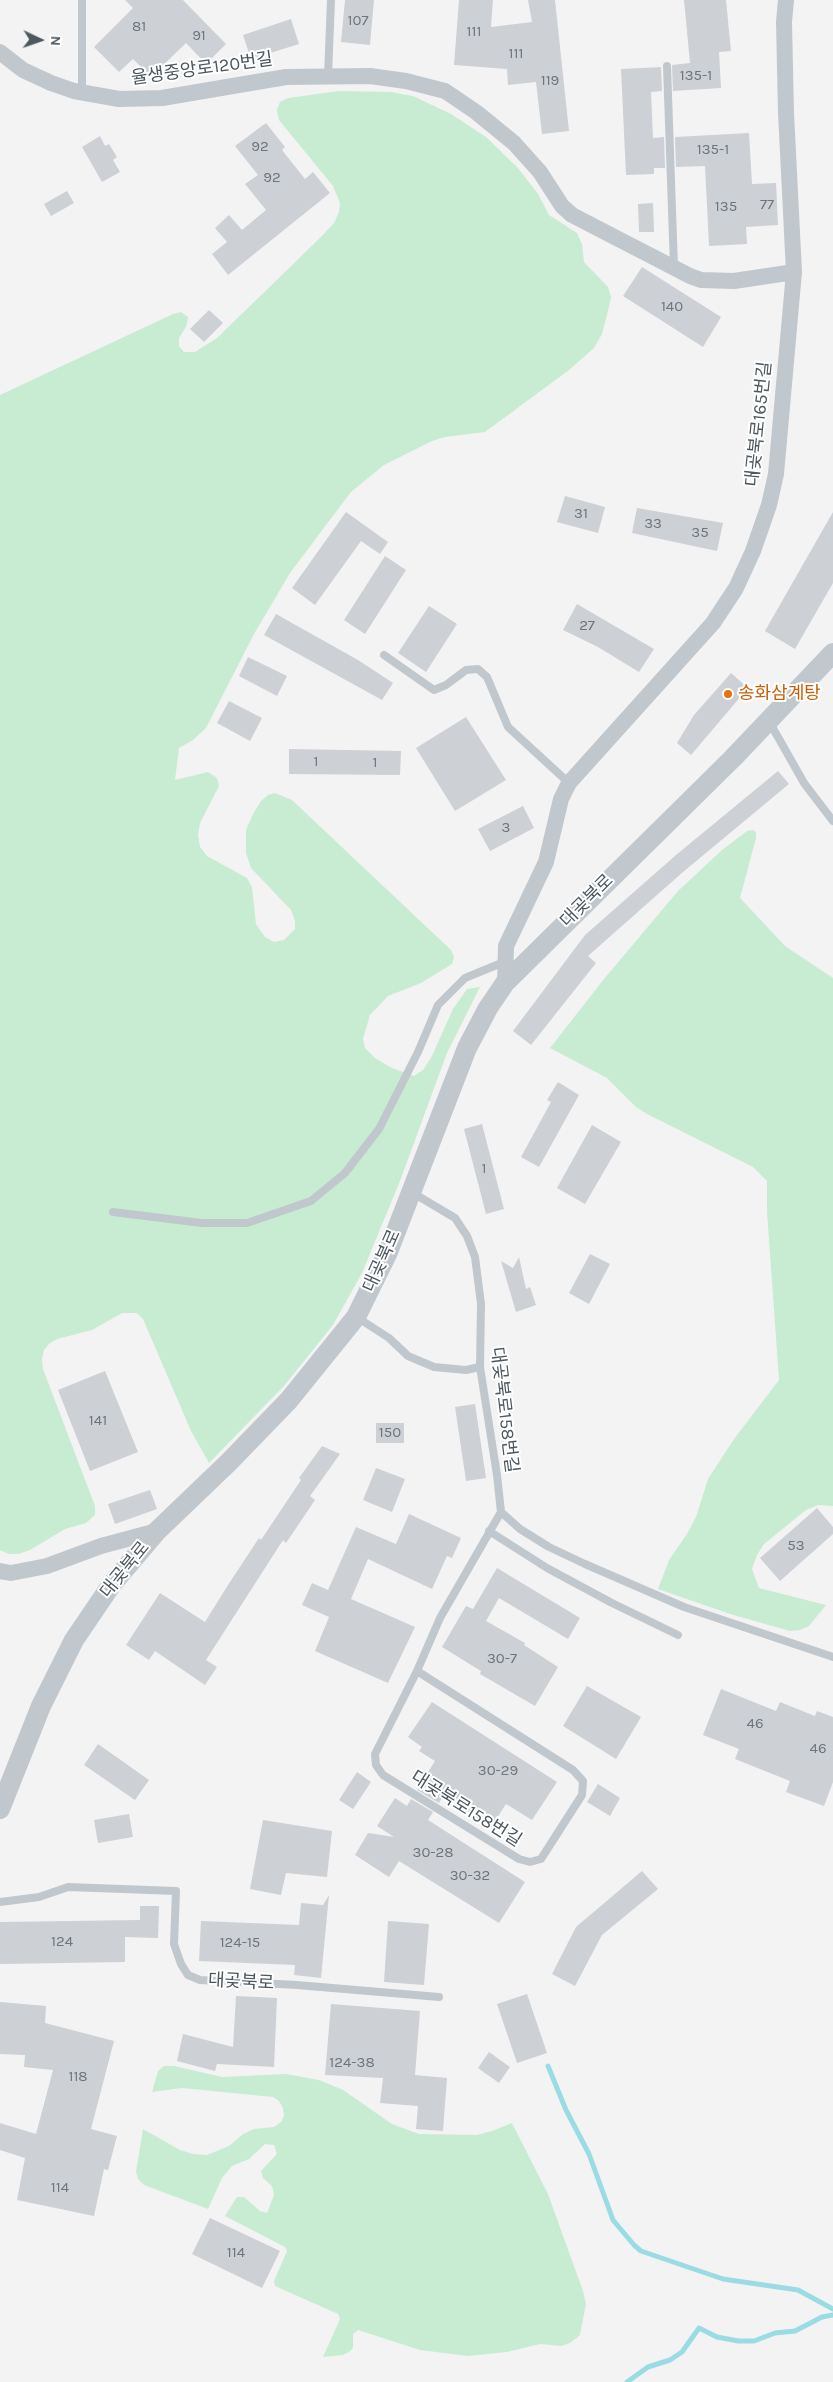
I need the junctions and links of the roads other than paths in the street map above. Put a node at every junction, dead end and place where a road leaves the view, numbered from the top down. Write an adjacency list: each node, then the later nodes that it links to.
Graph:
1 (82, 0): 7 (lane)
2 (331, 0): 6 (lane)
3 (786, 0): 9 (street, 대곶북로165번길)
4 (0, 52): 7 (street, 율생중앙로120번길)
5 (667, 66): 8 (lane)
6 (328, 76): 7 (street, 율생중앙로120번길); 8 (street, 율생중앙로120번길)
7 (82, 93)
8 (674, 268): 9 (street, 율생중앙로120번길)
9 (794, 272): 13 (street, 대곶북로165번길)
10 (833, 653): 12 (street, 대곶북로)
11 (384, 655): 13 (lane)
12 (769, 721): 14 (lane); 16 (street, 대곶북로)
13 (569, 783): 15 (street, 대곶북로165번길)
14 (833, 822)
15 (504, 962): 16 (street, 대곶북로165번길); 18 (lane)
16 (505, 983): 17 (street, 대곶북로)
17 (411, 1192): 19 (street, 대곶북로); 20 (lane, 대곶북로158번길)
18 (113, 1212)
19 (356, 1317): 20 (lane); 22 (street, 대곶북로)
20 (480, 1367): 21 (lane, 대곶북로158번길)
21 (501, 1512): 23 (lane, 대곶북로158번길); 26 (lane)
22 (157, 1531): 24 (street); 28 (street, 대곶북로)
23 (489, 1531): 25 (lane); 27 (lane, 대곶북로158번길)
24 (0, 1571)
25 (678, 1635)
26 (833, 1657)
27 (417, 1671): 27 (lane, 대곶북로158번길)
28 (0, 1809)
29 (0, 1902): 30 (lane, 대곶북로)
30 (440, 1997)

